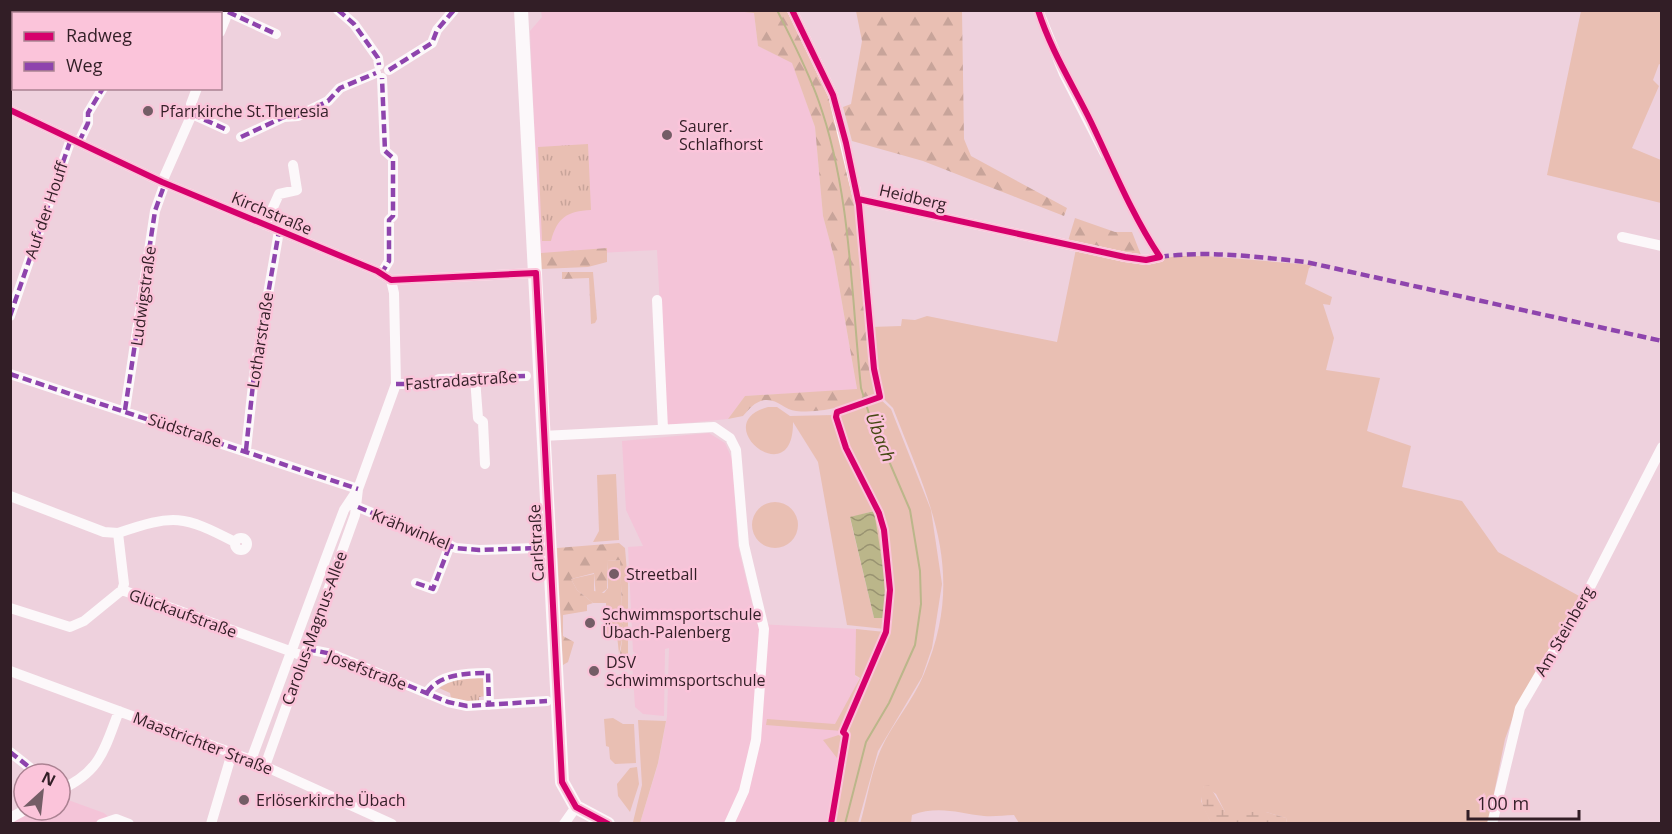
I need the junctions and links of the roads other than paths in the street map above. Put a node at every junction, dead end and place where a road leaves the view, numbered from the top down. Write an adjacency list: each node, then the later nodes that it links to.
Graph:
1 (338, 10): 9 (street, Carolus-Magnus-Allee)
2 (454, 10): 9 (street)
3 (521, 10): 25 (main road, Carlstraße)
4 (792, 10): 24 (street, Heidberg)
5 (1038, 10): 17 (street)
6 (228, 11): 7 (street); 8 (street)
7 (222, 27)
8 (276, 34)
9 (381, 71): 15 (street); 26 (street, Carolus-Magnus-Allee)
10 (102, 90): 16 (street, Auf der Houff)
11 (196, 90): 13 (street, Ludwigstraße)
12 (10, 111): 16 (street, Kirchstraße)
13 (192, 114): 14 (street); 19 (street, Ludwigstraße)
14 (225, 129)
15 (241, 137)
16 (75, 140): 19 (street, Kirchstraße); 28 (street, Auf der Houff)
17 (1106, 154)
18 (293, 165): 20 (street)
19 (164, 182): 20 (street, Kirchstraße); 33 (street, Ludwigstraße)
20 (265, 225): 21 (street, Kirchstraße)
21 (279, 231): 26 (street, Kirchstraße); 37 (street, Lotharstraße)
22 (1622, 237): 23 (street)
23 (1662, 246)
24 (1160, 257)
25 (536, 273): 26 (street, Kirchstraße); 35 (main road, Carlstraße)
26 (386, 277): 32 (street, Carolus-Magnus-Allee)
27 (657, 300): 34 (street)
28 (10, 316)
29 (10, 374): 33 (street, Südstraße)
30 (526, 376): 31 (street, Fastradastraße)
31 (475, 378): 32 (street, Fastradastraße); 38 (street)
32 (396, 384): 39 (street, Carolus-Magnus-Allee)
33 (125, 410): 37 (street, Südstraße)
34 (663, 429): 35 (street); 69 (street)
35 (543, 436): 62 (main road, Carlstraße)
36 (1662, 447): 70 (street, Am Steinberg)
37 (246, 450): 39 (street, Südstraße)
38 (485, 464)
39 (358, 489): 41 (street, Carolus-Magnus-Allee); 49 (street, Carolus-Magnus-Allee)
40 (10, 496): 42 (street)
41 (358, 507): 44 (street, Krähwinkel); 50 (street, Carolus-Magnus-Allee)
42 (118, 533): 43 (street); 47 (street, Glückaufstraße)
43 (235, 542)
44 (450, 545): 45 (street, Krähwinkel); 46 (street)
45 (536, 548)
46 (416, 583)
47 (122, 590): 48 (street); 49 (street, Glückaufstraße)
48 (10, 608)
49 (292, 652): 50 (street, Glückaufstraße); 58 (street, Carolus-Magnus-Allee)
50 (305, 653): 52 (street, Josefstraße); 60 (street, Carolus-Magnus-Allee)
51 (10, 671): 55 (street, Maastrichter Straße)
52 (427, 693): 54 (street, Josefstraße); 54 (street, Josefstraße)
53 (547, 701): 54 (street, Josefstraße)
54 (489, 705)
55 (119, 711): 57 (street, Maastrichter Straße); 61 (street)
56 (10, 752): 59 (street)
57 (232, 753): 58 (street, Maastrichter Straße); 65 (street)
58 (251, 760): 60 (street, Maastrichter Straße)
59 (23, 762)
60 (265, 766): 66 (street, Maastrichter Straße)
61 (72, 783)
62 (576, 807): 67 (street); 68 (main road)
63 (101, 824): 64 (street)
64 (129, 824)
65 (211, 824)
66 (392, 824)
67 (564, 824)
68 (608, 824)
69 (729, 824)
70 (1492, 824)

